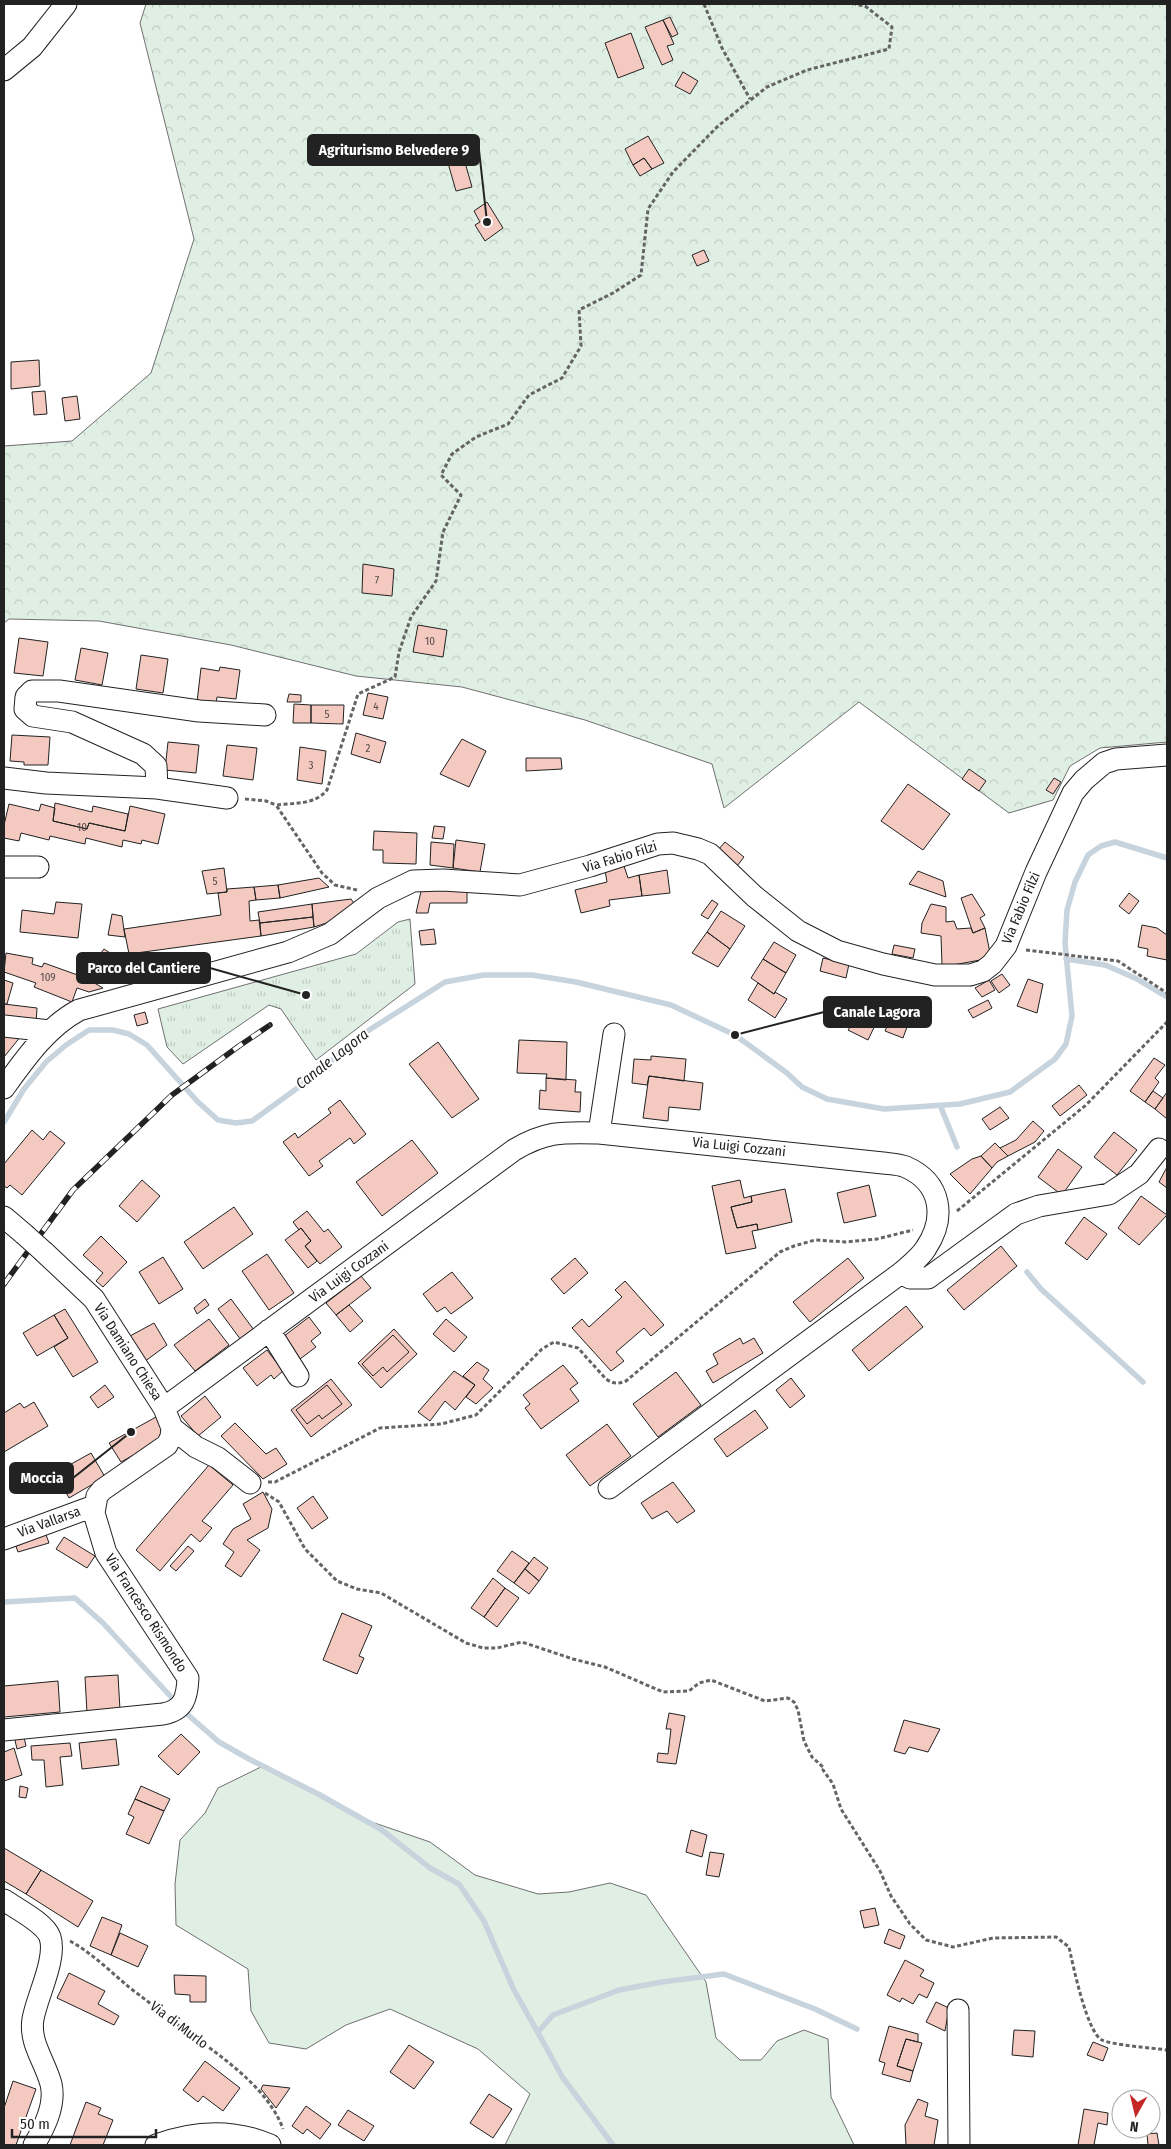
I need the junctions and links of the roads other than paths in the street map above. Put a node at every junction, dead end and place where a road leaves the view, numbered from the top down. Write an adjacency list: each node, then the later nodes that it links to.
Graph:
1 (66, 4): 2 (street)
2 (4, 70)
3 (265, 715): 6 (street)
4 (1167, 755): 11 (street, Via Fabio Filzi)
5 (4, 778): 6 (street)
6 (157, 788): 7 (street)
7 (227, 798)
8 (4, 867): 9 (street)
9 (38, 867)
10 (4, 1026): 11 (street)
11 (50, 1031): 13 (street, Via Fabio Filzi)
12 (614, 1034): 14 (street)
13 (4, 1088)
14 (599, 1132): 17 (street, Via Luigi Cozzani); 18 (street, Via Luigi Cozzani)
15 (1159, 1149): 17 (street)
16 (4, 1217): 20 (street, Via Damiano Chiesa, bridge)
17 (901, 1274): 23 (street, Via Luigi Cozzani)
18 (269, 1330): 19 (street); 20 (street, Via Luigi Cozzani)
19 (298, 1376)
20 (164, 1408): 21 (street)
21 (172, 1428): 22 (street); 24 (street)
22 (250, 1482)
23 (609, 1488)
24 (94, 1506): 25 (street, Via Vallarsa); 26 (street, Via Francesco Rismondo)
25 (4, 1538)
26 (4, 1730)
27 (4, 1900): 30 (street)
28 (958, 2010): 32 (street)
29 (278, 2141): 31 (street)
30 (34, 2145)
31 (156, 2145)
32 (959, 2145)

